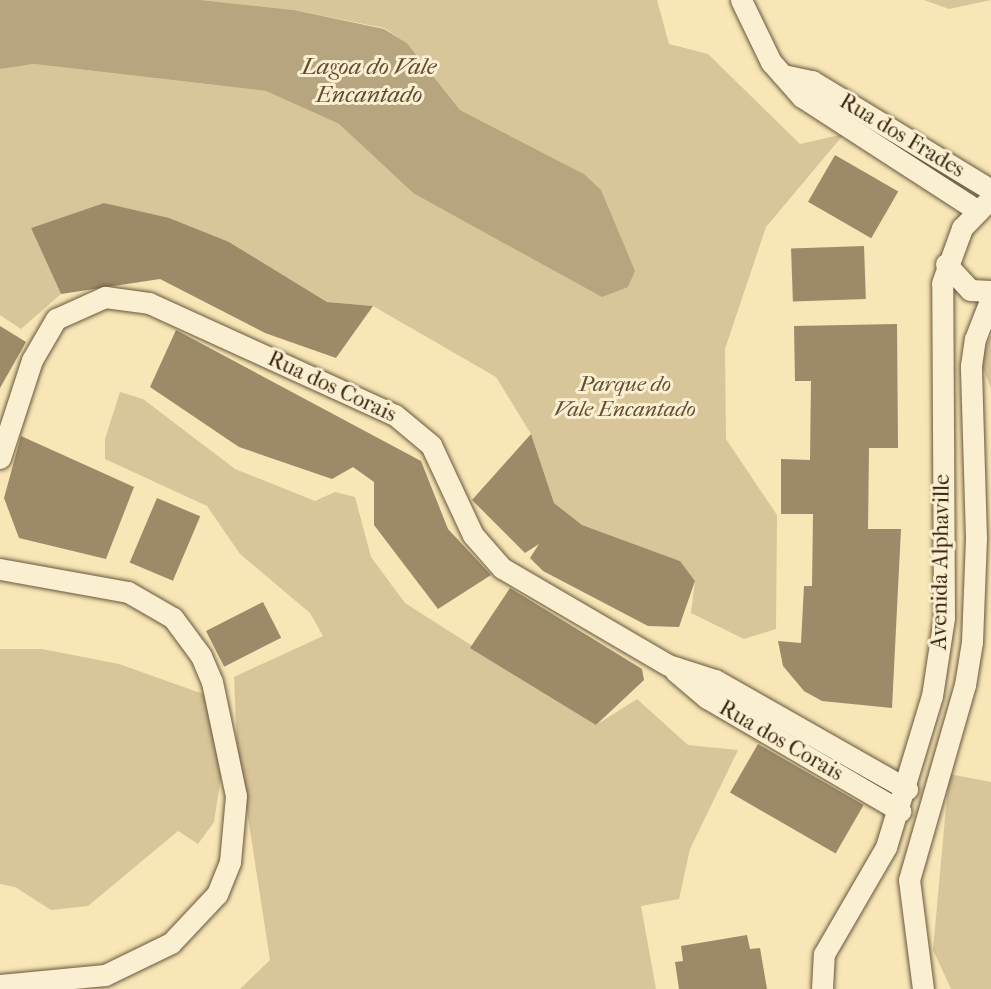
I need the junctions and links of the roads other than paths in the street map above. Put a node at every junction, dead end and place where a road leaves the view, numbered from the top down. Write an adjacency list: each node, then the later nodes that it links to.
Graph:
1 (741, 0): 2 (street, Rua dos Frades)
2 (852, 117): 3 (street, Rua dos Frades); 4 (street, Rua dos Frades)
3 (991, 190)
4 (984, 204): 5 (street, Avenida Alphaville)
5 (946, 264): 6 (street); 11 (street, Avenida Alphaville)
6 (991, 291)
7 (991, 298): 14 (street, Avenida Alphaville)
8 (0, 458): 10 (street, Rua dos Corais)
9 (0, 569): 13 (street)
10 (758, 716): 11 (street, Rua dos Corais); 12 (street, Rua dos Corais)
11 (907, 789): 12 (street, Avenida Alphaville)
12 (900, 811): 15 (street, Avenida Alphaville)
13 (0, 985)
14 (919, 985)
15 (822, 989)

